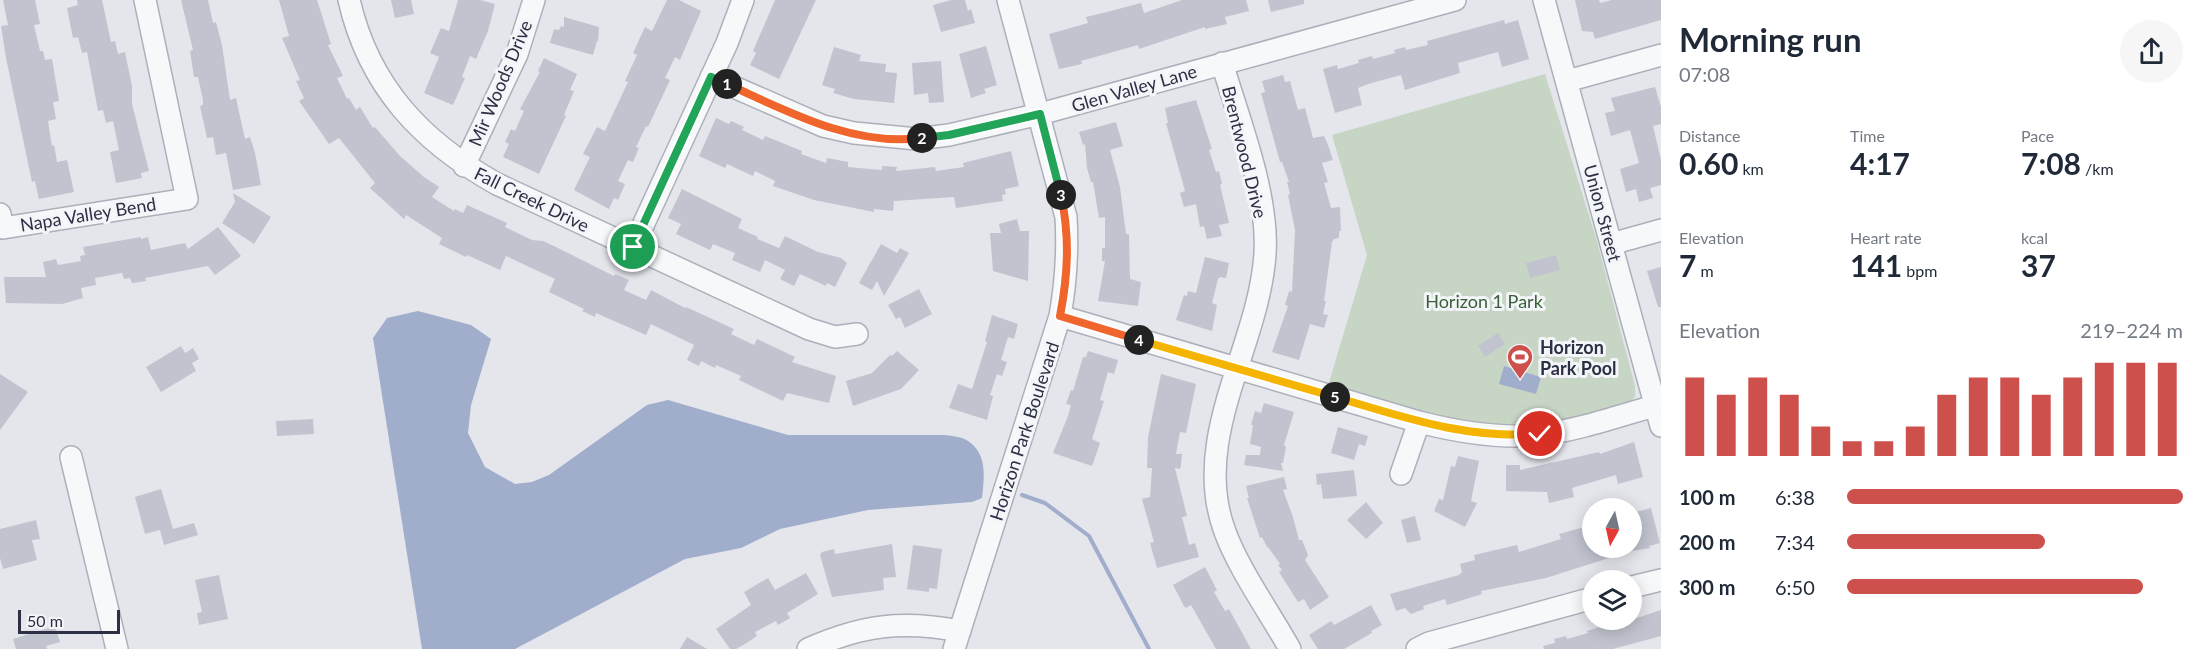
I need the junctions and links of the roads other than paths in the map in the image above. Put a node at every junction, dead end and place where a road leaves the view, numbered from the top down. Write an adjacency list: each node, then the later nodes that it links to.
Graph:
1 (145, 0): 14 (street, Napa Valley Bend)
2 (349, 0): 13 (street, Fall Creek Drive)
3 (534, 0): 13 (street, Mir Woods Drive)
4 (743, 0): 10 (street)
5 (1008, 0): 12 (street, Horizon Park Boulevard)
6 (1455, 0): 9 (street, Glen Valley Lane)
7 (1544, 0): 11 (street, Union Street)
8 (1661, 55): 11 (street)
9 (1222, 63): 12 (street, Glen Valley Lane); 20 (street, Brentwood Drive)
10 (711, 77): 12 (street, Glen Valley Lane); 17 (street)
11 (1566, 81): 16 (street, Union Street)
12 (1040, 114): 18 (street, Horizon Park Boulevard)
13 (464, 166): 17 (street, Fall Creek Drive)
14 (0, 214)
15 (1661, 230): 16 (street)
16 (1611, 244): 21 (street, Union Street)
17 (633, 247): 19 (street, Fall Creek Drive)
18 (1060, 316): 20 (street); 29 (street, Horizon Park Boulevard)
19 (857, 334)
20 (1238, 369): 22 (street); 32 (street, Brentwood Drive)
21 (1658, 405): 22 (street); 23 (street, Union Street)
22 (1419, 422): 25 (street)
23 (1661, 426)
24 (71, 457): 30 (street)
25 (1401, 474)
26 (1661, 580): 27 (street)
27 (1642, 585)
28 (1582, 601): 33 (street)
29 (957, 640): 31 (street)
30 (117, 649)
31 (808, 649)
32 (1290, 649)
33 (1417, 649)

